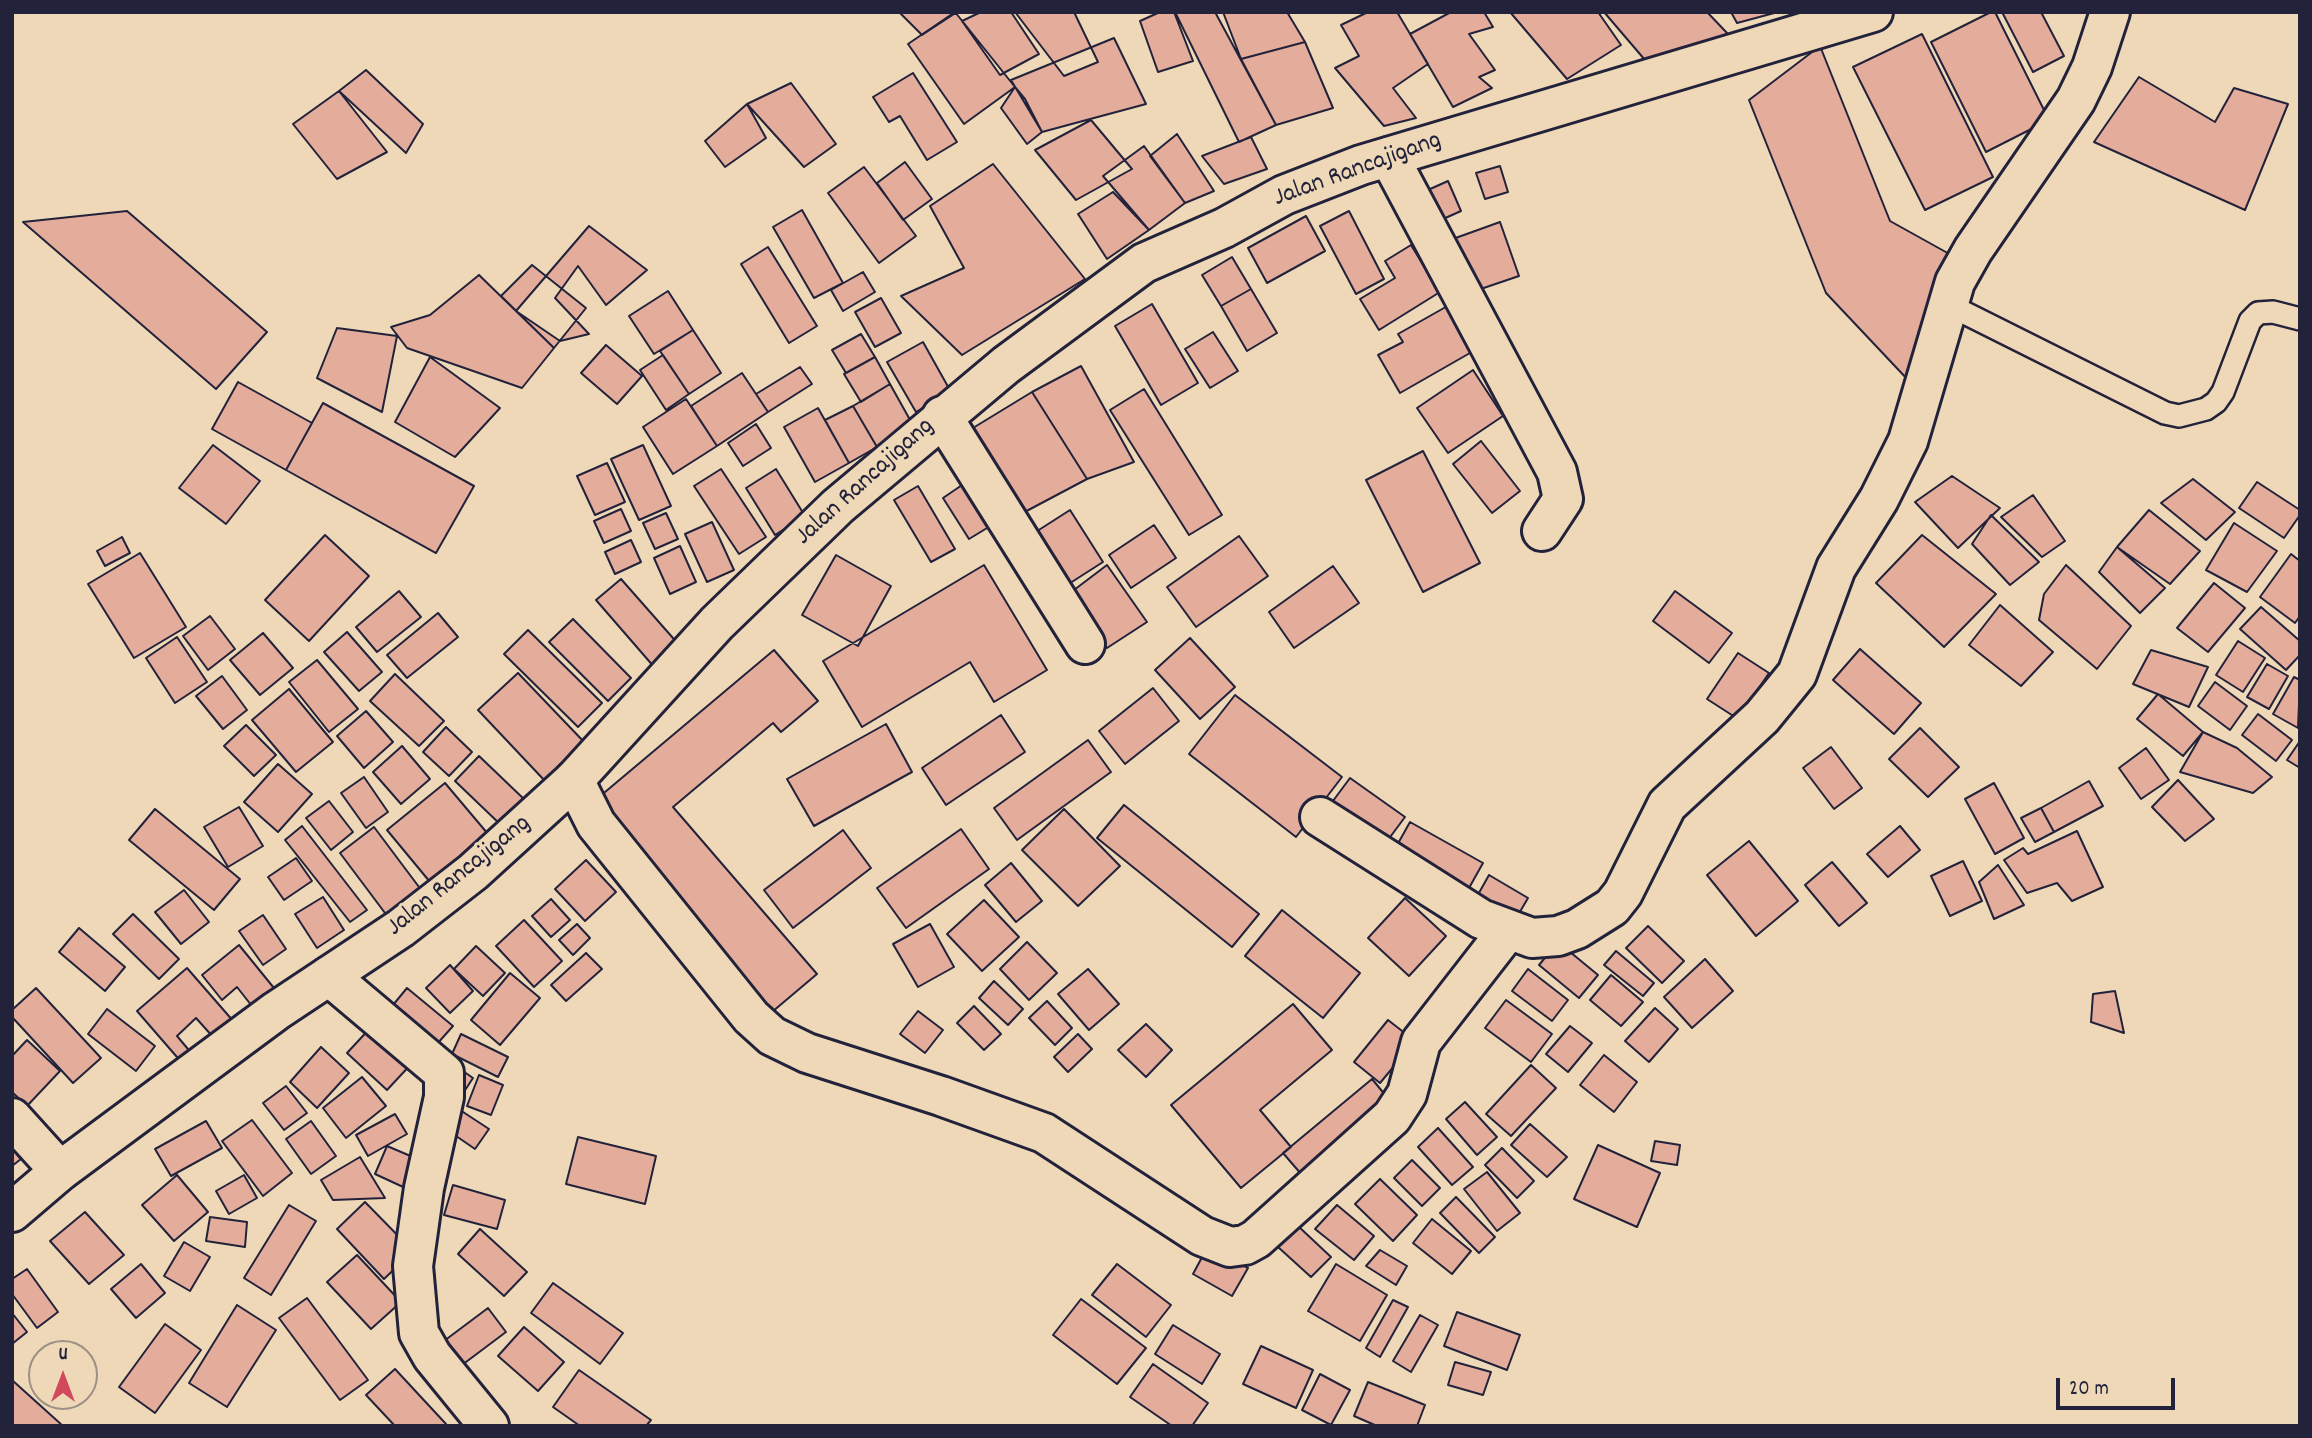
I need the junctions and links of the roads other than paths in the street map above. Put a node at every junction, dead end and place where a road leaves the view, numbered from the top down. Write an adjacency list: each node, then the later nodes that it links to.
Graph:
1 (1873, 12): 3 (street, Jalan Rancajigang)
2 (2110, 12): 4 (street)
3 (1389, 157): 6 (street, Jalan Rancajigang); 7 (street)
4 (1949, 305): 5 (lane); 11 (street)
5 (2300, 319)
6 (942, 416): 8 (street); 9 (street, Jalan Rancajigang)
7 (1542, 531)
8 (1085, 645)
9 (574, 780): 11 (street); 12 (street, Jalan Rancajigang)
10 (1320, 817): 11 (street)
11 (1508, 930)
12 (329, 976): 14 (street, Jalan Rancajigang); 16 (street)
13 (12, 1118): 14 (street)
14 (60, 1171): 15 (street, Jalan Rancajigang)
15 (12, 1212)
16 (489, 1426)

